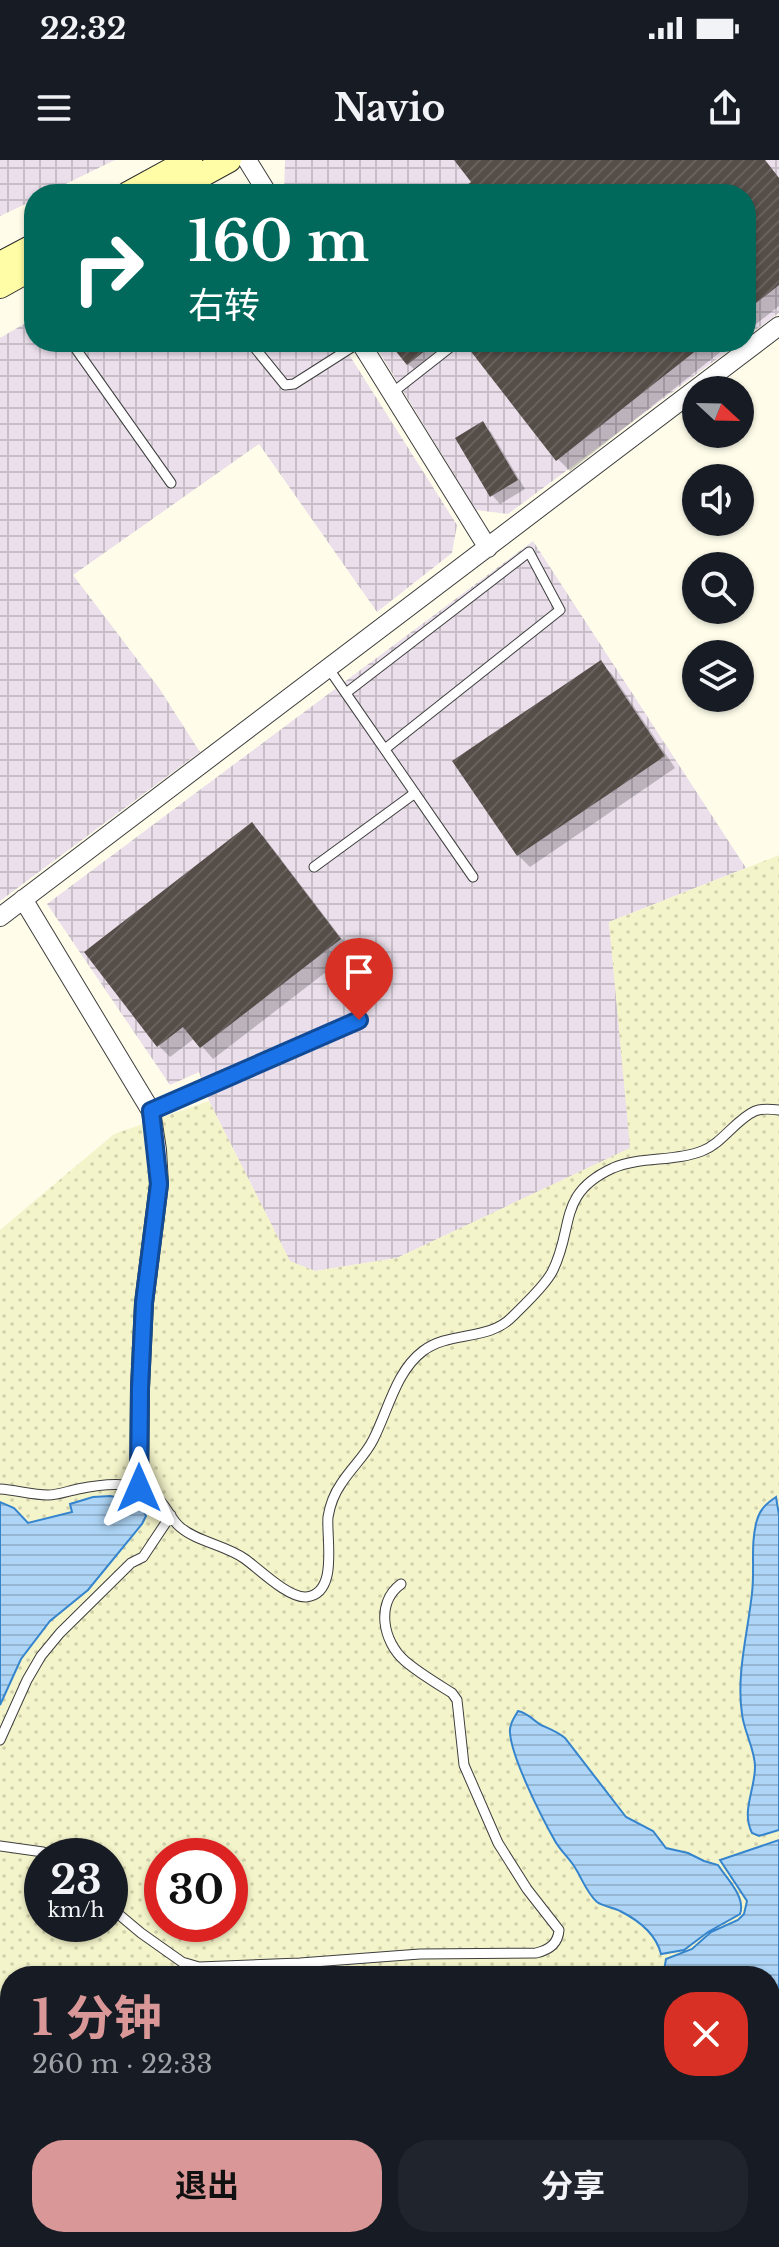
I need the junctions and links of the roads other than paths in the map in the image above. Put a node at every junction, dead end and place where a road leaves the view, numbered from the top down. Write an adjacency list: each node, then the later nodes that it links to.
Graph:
1 (190, 160): 4 (main road)
2 (229, 160): 5 (main road)
3 (247, 160): 6 (street)
4 (146, 184)
5 (185, 184)
6 (262, 184)
7 (16, 265): 8 (main road)
8 (0, 286)
9 (779, 326): 10 (street)
10 (756, 344)
11 (78, 352): 18 (lane)
12 (258, 352): 13 (lane)
13 (344, 352)
14 (366, 352): 17 (street)
15 (444, 352): 17 (lane)
16 (745, 352): 19 (street)
17 (392, 393): 19 (street)
18 (171, 483)
19 (488, 548): 20 (street)
20 (329, 669): 21 (lane); 26 (street)
21 (346, 693): 22 (lane); 22 (lane)
22 (385, 749): 23 (lane)
23 (415, 793): 24 (lane); 25 (lane)
24 (314, 867)
25 (473, 877)
26 (23, 899): 27 (street); 30 (street)
27 (0, 917)
28 (359, 1020): 30 (lane)
29 (779, 1110): 33 (lane)
30 (151, 1111): 31 (street)
31 (139, 1488): 32 (lane); 33 (lane)
32 (0, 1489)
33 (171, 1515): 35 (lane)
34 (401, 1584): 40 (lane)
35 (0, 1740)
36 (0, 1846): 37 (lane)
37 (24, 1849)
38 (128, 1922): 39 (lane)
39 (196, 1966)
40 (224, 1966)

